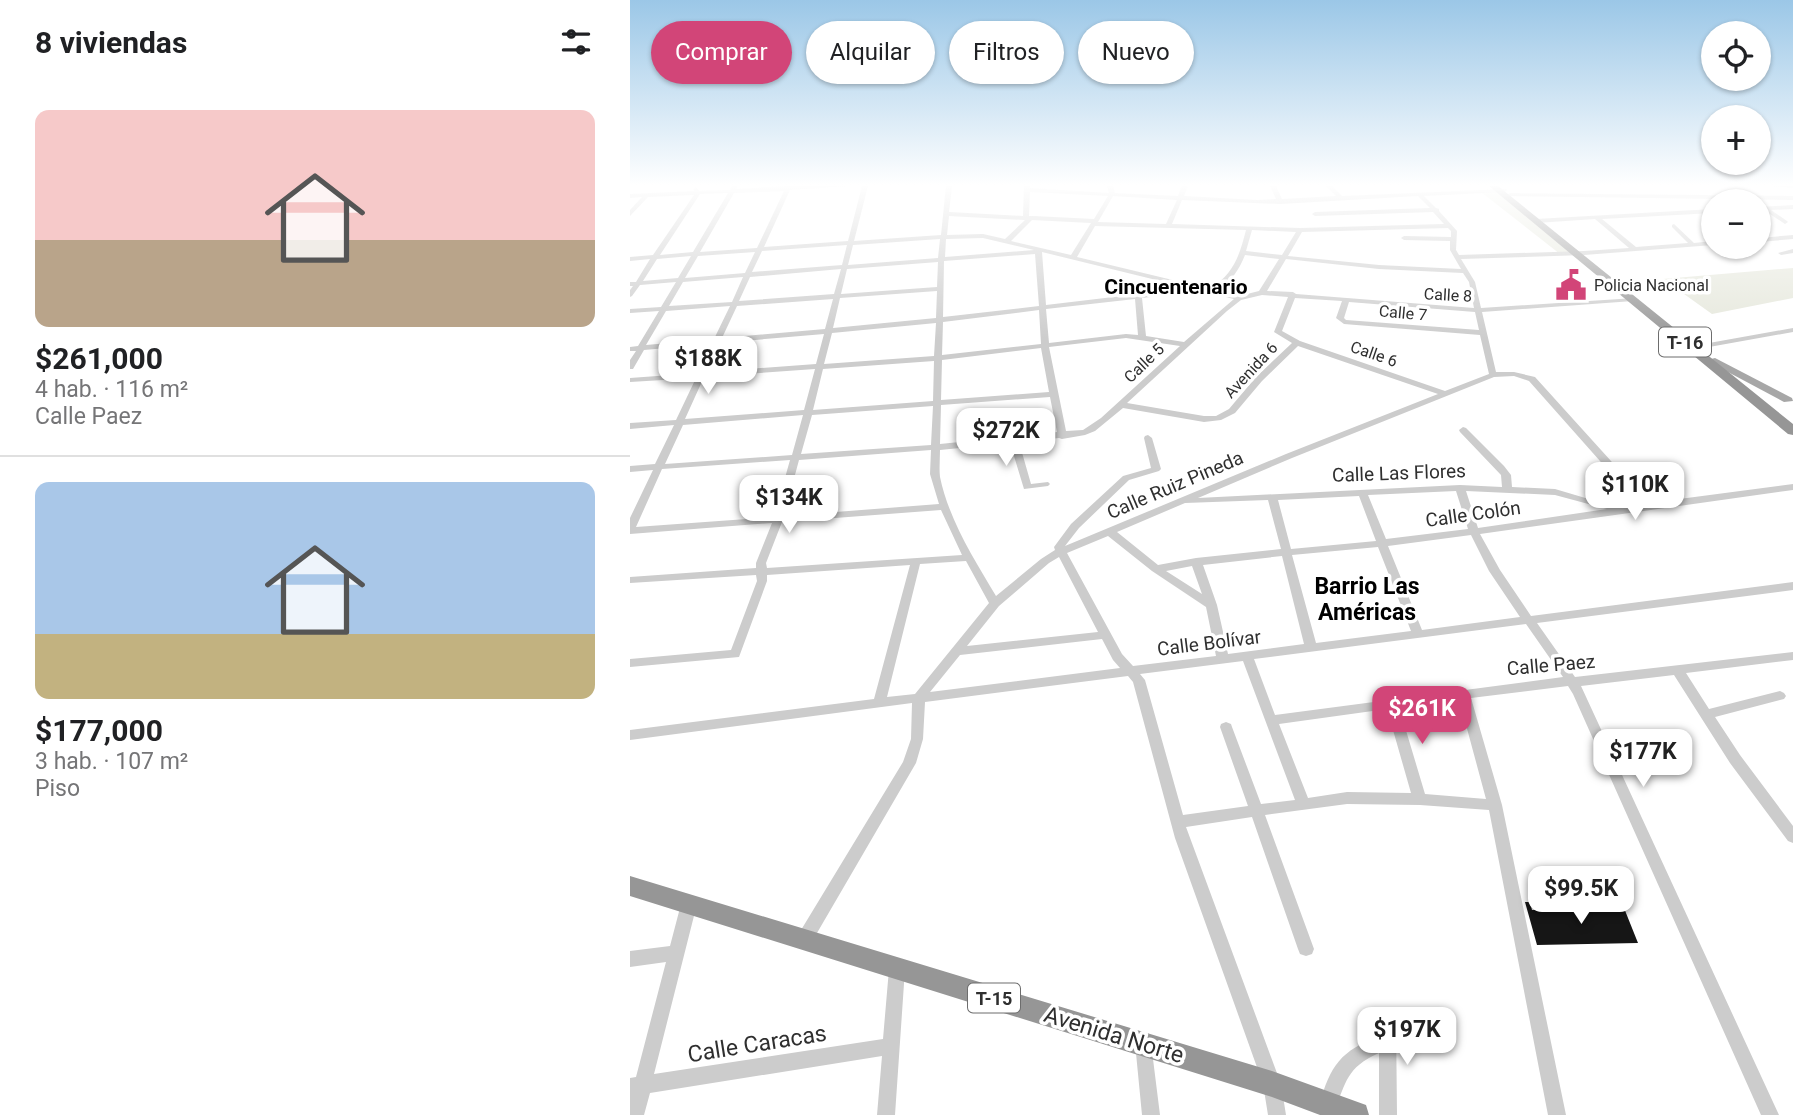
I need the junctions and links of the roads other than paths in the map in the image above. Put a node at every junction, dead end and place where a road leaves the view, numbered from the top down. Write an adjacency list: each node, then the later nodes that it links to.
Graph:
1 (668, 238): 29 (street)
2 (705, 238): 27 (street)
3 (766, 238): 22 (street)
4 (852, 238): 17 (street)
5 (919, 238): 17 (street)
6 (942, 238): 33 (street)
7 (996, 238): 16 (street)
8 (1085, 238): 28 (street)
9 (1247, 238): 24 (street)
10 (1295, 238): 30 (street)
11 (1406, 238): 15 (street)
12 (1561, 238): 25 (highway, T-16)
13 (1622, 238): 21 (street)
14 (1686, 238): 19 (street)
15 (1453, 239): 31 (street)
16 (1008, 240): 20 (street)
17 (850, 244): 22 (street); 34 (street)
18 (1701, 244): 19 (street)
19 (1693, 245): 21 (street)
20 (1038, 250): 28 (street); 33 (street); 51 (street)
21 (1636, 250): 25 (street)
22 (760, 251): 27 (street); 36 (street)
23 (1793, 251): 26 (street)
24 (1243, 253): 30 (street); 40 (street)
25 (1580, 253): 31 (street); 47 (highway, T-16); 63 (highway, T-16)
26 (1781, 253)
27 (694, 256): 29 (street); 37 (street)
28 (1074, 256): 40 (street)
29 (656, 257): 32 (street); 38 (street)
30 (1283, 257): 35 (street); 41 (street)
31 (1456, 257): 35 (street)
32 (630, 259)
33 (941, 260): 34 (street); 39 (street)
34 (845, 268): 36 (street); 44 (street)
35 (1466, 271): 52 (street)
36 (748, 276): 37 (street); 49 (street)
37 (680, 281): 38 (street); 50 (street)
38 (634, 284): 43 (street)
39 (942, 289): 44 (street); 54 (street)
40 (1209, 289): 45 (street); 46 (street)
41 (1262, 293): 42 (street, Calle 8); 46 (street, Calle 8)
42 (1293, 294): 48 (street, Calle 8); 60 (street, Avenida 6)
43 (630, 295)
44 (838, 296): 49 (street); 56 (street)
45 (1138, 297): 51 (street); 58 (street)
46 (1239, 298): 61 (street, Calle 5)
47 (1633, 299): 52 (street, Calle 8); 67 (highway, T-16)
48 (1346, 300): 52 (street, Calle 8); 57 (street, Calle 7)
49 (735, 303): 50 (street); 59 (street)
50 (664, 309): 53 (street); 64 (street)
51 (1040, 309): 54 (street); 62 (street)
52 (1477, 310): 57 (street)
53 (630, 311)
54 (940, 320): 56 (street); 66 (street)
55 (1793, 330): 63 (street)
56 (830, 332): 59 (street); 68 (street)
57 (1484, 333): 71 (street)
58 (1142, 336): 61 (street); 62 (street)
59 (717, 341): 64 (street); 70 (street)
60 (1297, 343): 74 (street, Calle 6); 78 (street, Avenida 6)
61 (1185, 344): 78 (street, Calle 5)
62 (1045, 347): 66 (street); 75 (street)
63 (1698, 347): 67 (highway, T-16)
64 (642, 348): 65 (street); 69 (street)
65 (630, 349)
66 (940, 358): 68 (street); 77 (street)
67 (1716, 365): 72 (highway, T-16); 76 (main road, T-16); 81 (highway, T-16)
68 (819, 366): 70 (street); 79 (street)
69 (630, 367)
70 (702, 375): 73 (street); 80 (street)
71 (1493, 375): 74 (street, Calle Ruiz Pineda); 98 (street)
72 (1733, 375): 76 (main road); 81 (highway, T-16)
73 (630, 380)
74 (1443, 393): 97 (street, Calle Ruiz Pineda)
75 (1052, 394): 77 (street); 84 (street)
76 (1791, 401)
77 (936, 403): 79 (street); 87 (street)
78 (1122, 405): 84 (street, Calle 5)
79 (808, 412): 80 (street); 88 (street)
80 (681, 421): 82 (street); 89 (street)
81 (1792, 424)
82 (630, 426)
83 (1463, 430): 94 (street)
84 (1062, 436): 86 (street, Calle 5)
85 (1148, 438): 106 (street)
86 (1014, 441): 87 (street, Calle 5); 91 (street)
87 (934, 448): 88 (street, Calle 5); 99 (street)
88 (794, 458): 89 (street, Calle 5); 101 (street)
89 (659, 467): 90 (street, Calle 5); 102 (street)
90 (630, 469)
91 (1045, 484)
92 (1793, 487): 98 (street, Calle Colón)
93 (1460, 488): 94 (street, Calle Las Flores); 95 (street, Calle Las Flores); 104 (street)
94 (1507, 489): 100 (street, Calle Las Flores)
95 (1362, 492): 96 (street, Calle Las Flores); 105 (street)
96 (1272, 496): 97 (street, Calle Las Flores); 107 (street)
97 (1180, 502): 103 (street, Calle Ruiz Pineda)
98 (1645, 505): 100 (street, Calle Colón)
99 (945, 508): 101 (street); 108 (street)
100 (1617, 509): 104 (street, Calle Colón)
101 (778, 520): 102 (street); 112 (street)
102 (630, 530)
103 (1110, 531): 106 (street, Calle Ruiz Pineda); 111 (street)
104 (1473, 531): 105 (street, Calle Colón); 117 (street)
105 (1383, 543): 107 (street, Calle Colón); 118 (street)
106 (1060, 552): 115 (street, Calle Ruiz Pineda); 119 (street)
107 (1287, 552): 110 (street, Calle Colón); 120 (street)
108 (968, 558): 109 (street); 115 (street)
109 (916, 561): 112 (street); 132 (street)
110 (1196, 561): 111 (street, Calle Colón); 116 (street)
111 (1156, 569): 116 (street)
112 (760, 571): 113 (street); 125 (street)
113 (630, 580)
114 (1793, 586): 117 (street, Calle Bolívar)
115 (995, 603): 121 (street, Calle Ruiz Pineda)
116 (1211, 605): 124 (street)
117 (1528, 620): 118 (street, Calle Bolívar); 128 (street)
118 (1418, 634): 120 (street, Calle Bolívar)
119 (1104, 635): 121 (street); 126 (street)
120 (1311, 648): 122 (street, Calle Bolívar)
121 (956, 651): 131 (street, Calle Ruiz Pineda)
122 (1247, 656): 124 (street, Calle Bolívar); 135 (street)
123 (1793, 656): 127 (street, Calle Paez)
124 (1223, 659): 126 (street, Calle Bolívar)
125 (630, 663)
126 (1131, 670): 131 (street, Calle Bolívar); 142 (street)
127 (1678, 671): 128 (street, Calle Paez); 134 (street)
128 (1572, 681): 129 (street, Calle Paez); 165 (street)
129 (1464, 694): 133 (street, Calle Paez); 140 (street)
130 (1780, 696): 134 (street)
131 (919, 698): 132 (street, Calle Bolívar); 146 (street)
132 (879, 704): 137 (street, Calle Bolívar)
133 (1392, 704): 135 (street, Calle Paez); 138 (street)
134 (1706, 715): 143 (street)
135 (1271, 720): 139 (street)
136 (1226, 727): 141 (street)
137 (630, 735)
138 (1420, 799): 139 (street); 140 (street)
139 (1303, 804): 141 (street)
140 (1495, 805): 164 (street)
141 (1256, 810): 142 (street); 147 (street)
142 (1177, 822): 155 (street)
143 (1793, 837)
144 (630, 886): 145 (highway, Avenida Norte / T-15)
145 (689, 904): 146 (highway, Avenida Norte / T-15); 148 (street)
146 (804, 940): 150 (highway, Avenida Norte / T-15)
147 (1306, 949)
148 (677, 953): 149 (street); 156 (street)
149 (630, 959)
150 (897, 969): 153 (highway, Avenida Norte / T-15); 154 (street)
151 (1388, 1019): 152 (street)
152 (1388, 1041): 157 (street); 163 (street)
153 (1143, 1044): 155 (highway, Avenida Norte / T-15); 160 (street)
154 (891, 1046): 156 (street, Calle Caracas); 159 (street)
155 (1272, 1084): 157 (highway, Avenida Norte / T-15); 161 (street)
156 (636, 1086): 158 (street)
157 (1328, 1104): 162 (highway, Avenida Norte / T-15)
158 (635, 1115)
159 (886, 1115)
160 (1151, 1115)
161 (1277, 1115)
162 (1356, 1115)
163 (1388, 1115)
164 (1557, 1115)
165 (1770, 1115)

